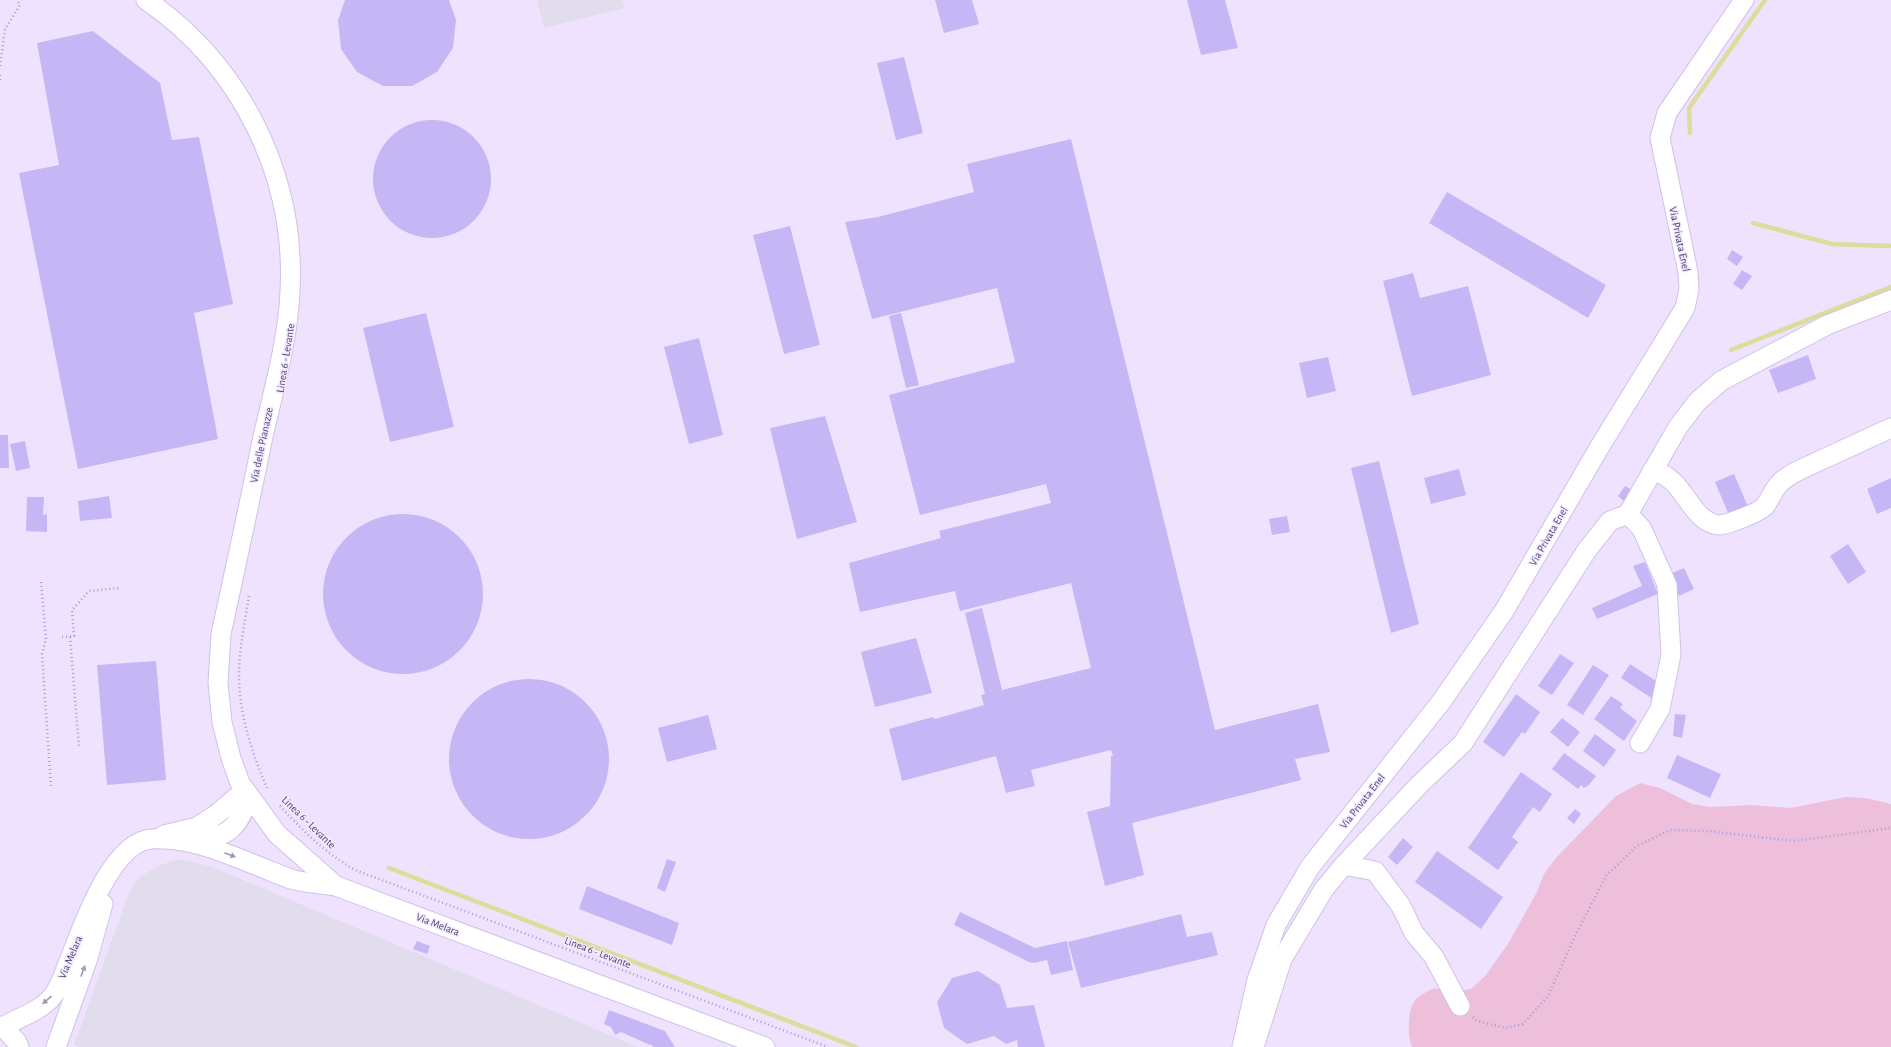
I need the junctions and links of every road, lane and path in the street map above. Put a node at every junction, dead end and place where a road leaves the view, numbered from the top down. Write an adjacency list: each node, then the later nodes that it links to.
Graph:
1 (18, 0): 4 (path)
2 (1744, 0): 34 (street, Via Privata Enel)
3 (146, 1): 19 (street, Via delle Pianazze)
4 (0, 66)
5 (0, 75): 6 (path)
6 (0, 83)
7 (1891, 300): 9 (street)
8 (1891, 428): 9 (street)
9 (1652, 471): 10 (street)
10 (1628, 514): 16 (street); 25 (street)
11 (41, 582): 18 (path)
12 (119, 588): 14 (path)
13 (250, 589): 20 (path, Linea 6 - Levante)
14 (70, 637): 15 (path); 17 (path)
15 (62, 638)
16 (1640, 743)
17 (79, 746)
18 (51, 787)
19 (247, 793): 23 (street); 24 (street); 27 (street, Via delle Pianazze)
20 (271, 797)
21 (276, 802): 33 (path, Linea 6 - Levante)
22 (1891, 828): 28 (path)
23 (151, 839): 24 (street, Via Melara); 26 (street, Via Melara)
24 (179, 840): 27 (street, Via Melara, one-way to 27)
25 (1344, 865): 28 (street); 35 (street)
26 (114, 866): 29 (street, Via Melara, one-way to 29); 31 (street, Via Melara, one-way to 26)
27 (336, 886): 32 (street, Via Melara)
28 (1460, 1006)
29 (1, 1026): 30 (street)
30 (19, 1047)
31 (56, 1047)
32 (765, 1047)
33 (828, 1047)
34 (1242, 1047)
35 (1254, 1047)

